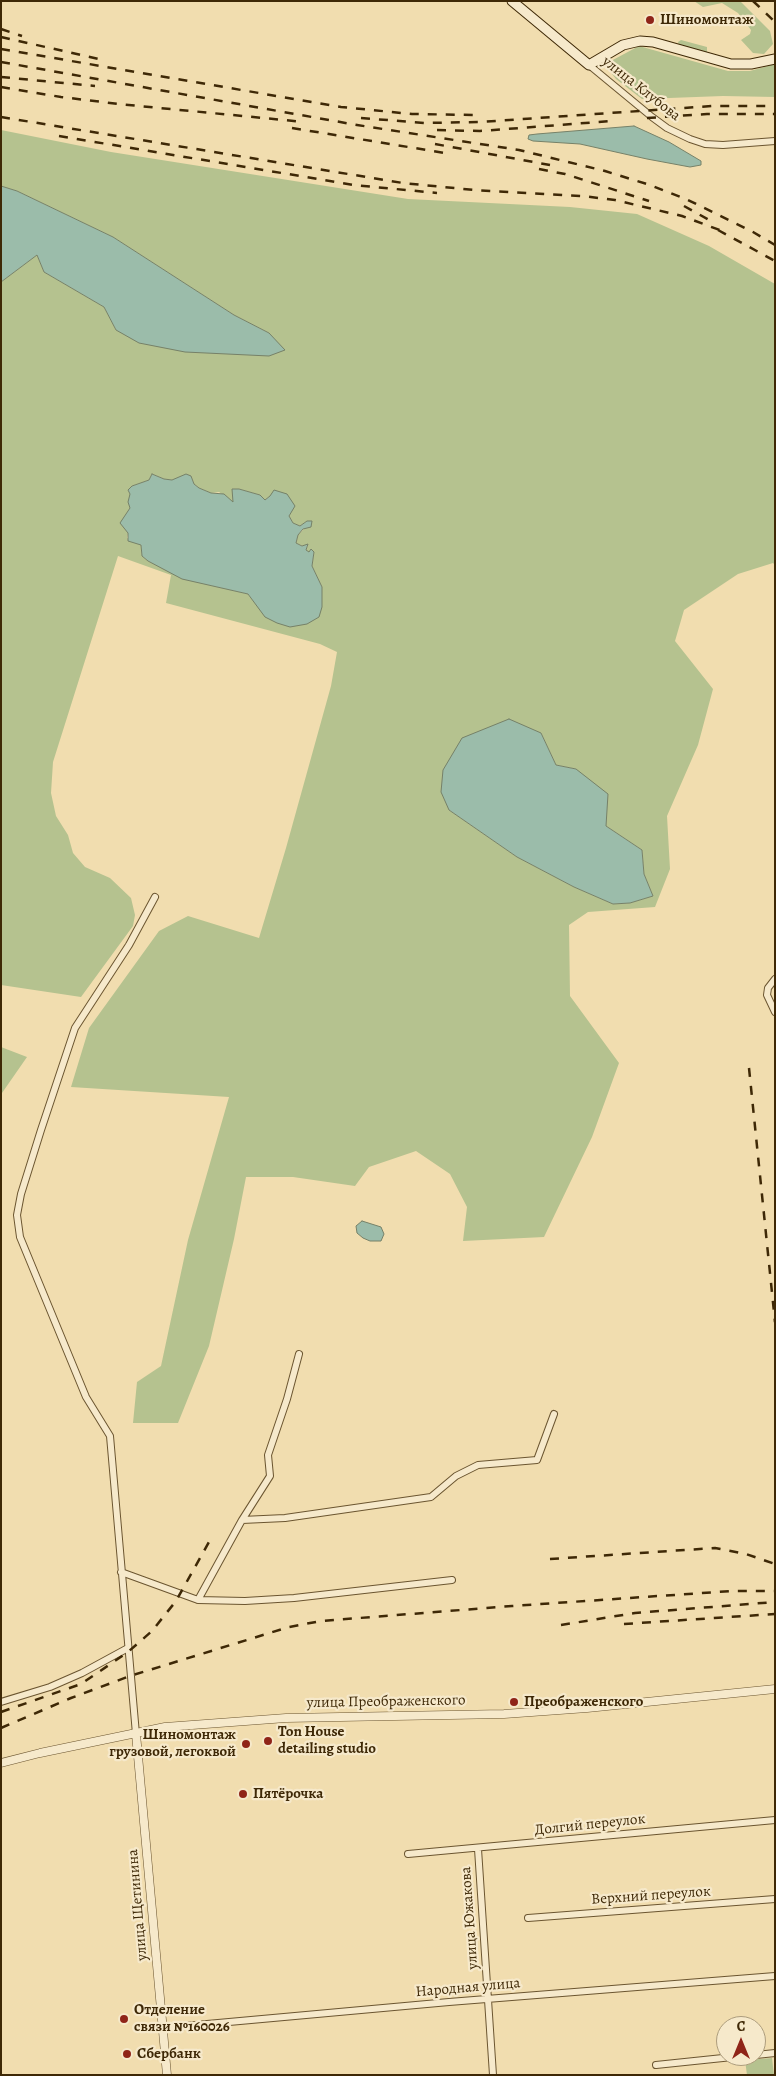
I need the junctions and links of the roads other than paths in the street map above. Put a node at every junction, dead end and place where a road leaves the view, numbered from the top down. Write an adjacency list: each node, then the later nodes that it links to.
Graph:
1 (512, 1): 3 (main road, улица Клубова)
2 (775, 59): 3 (main road)
3 (589, 66): 4 (street, улица Клубова)
4 (775, 141)
5 (155, 897): 11 (street)
6 (775, 979): 7 (street)
7 (775, 1012)
8 (299, 1354): 10 (street)
9 (554, 1414): 10 (street)
10 (242, 1520): 13 (street)
11 (122, 1572): 13 (street); 14 (street)
12 (452, 1580): 13 (street)
13 (198, 1600)
14 (128, 1648): 16 (street); 17 (street)
15 (775, 1688): 17 (street, улица Преображенского)
16 (1, 1702)
17 (136, 1734): 18 (street, улица Преображенского); 26 (street, улица Щетинина)
18 (1, 1763)
19 (775, 1820): 20 (street, Долгий переулок)
20 (478, 1849): 21 (street, Долгий переулок); 25 (street, улица Южакова)
21 (408, 1854)
22 (775, 1899): 23 (street, Верхний переулок)
23 (528, 1918)
24 (775, 1976): 25 (street, Народная улица)
25 (488, 1999): 26 (street, Народная улица); 30 (street, улица Южакова)
26 (163, 2028): 29 (street, улица Щетинина)
27 (716, 2059): 28 (street)
28 (656, 2065)
29 (167, 2075)
30 (493, 2075)

